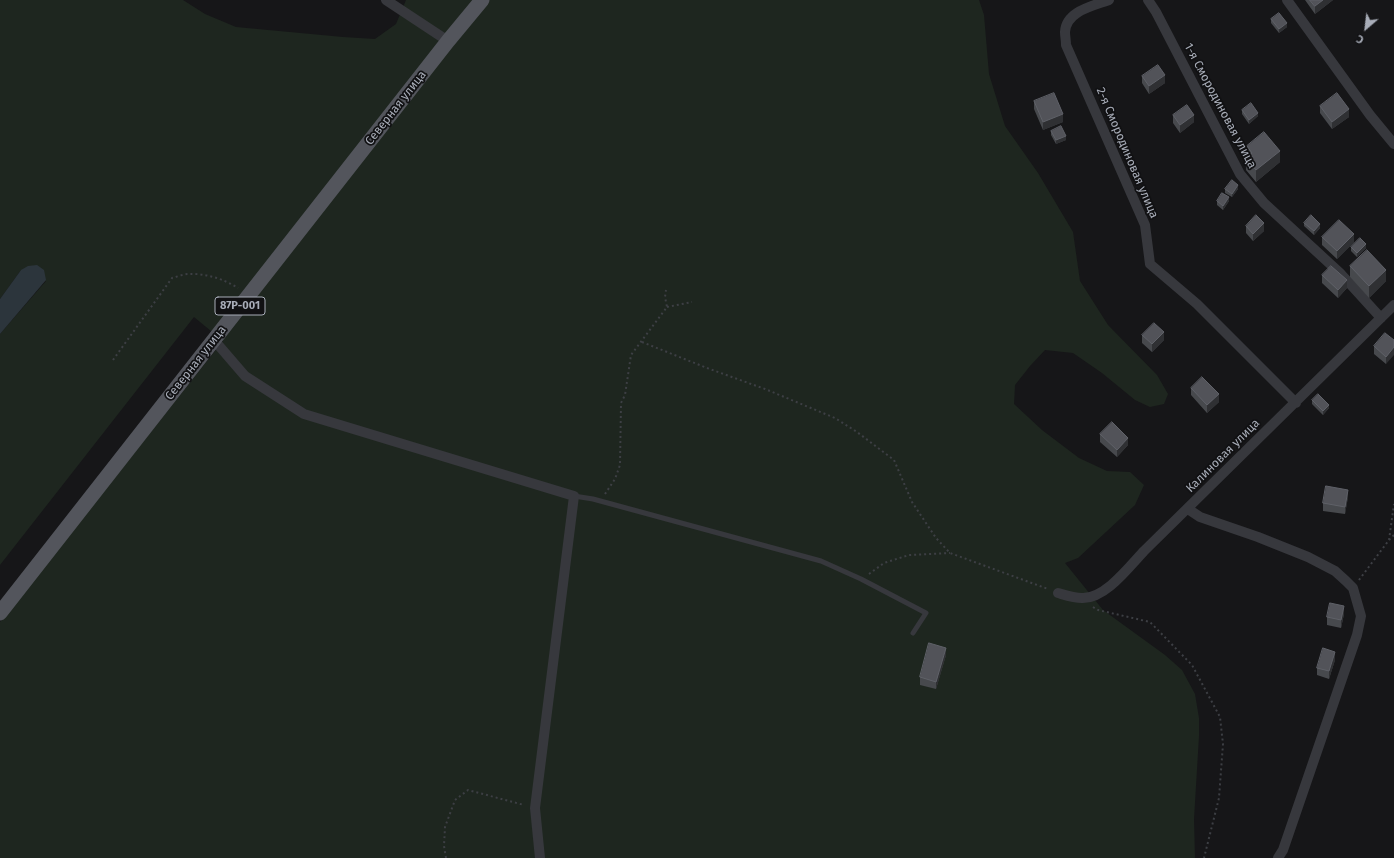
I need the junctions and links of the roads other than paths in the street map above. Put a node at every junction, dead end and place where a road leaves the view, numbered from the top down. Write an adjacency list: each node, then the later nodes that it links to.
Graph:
1 (386, 0): 6 (street)
2 (482, 0): 6 (main road, Северная улица / 87Р-001)
3 (1109, 0): 11 (street, 2-я Смородиновая улица)
4 (1148, 0): 9 (street, 1-я Смородиновая улица)
5 (1287, 0): 7 (street)
6 (448, 41): 10 (main road, Северная улица / 87Р-001)
7 (1394, 144)
8 (1394, 305): 9 (street, Калиновая улица)
9 (1381, 318): 11 (street, Калиновая улица)
10 (214, 340): 12 (street); 15 (main road, Северная улица / 87Р-001)
11 (1296, 403): 13 (street, Калиновая улица)
12 (574, 496): 16 (lane); 17 (street)
13 (1188, 509): 14 (street, Калиновая улица); 18 (street)
14 (1058, 593)
15 (0, 613)
16 (913, 633)
17 (540, 858)
18 (1278, 858)

